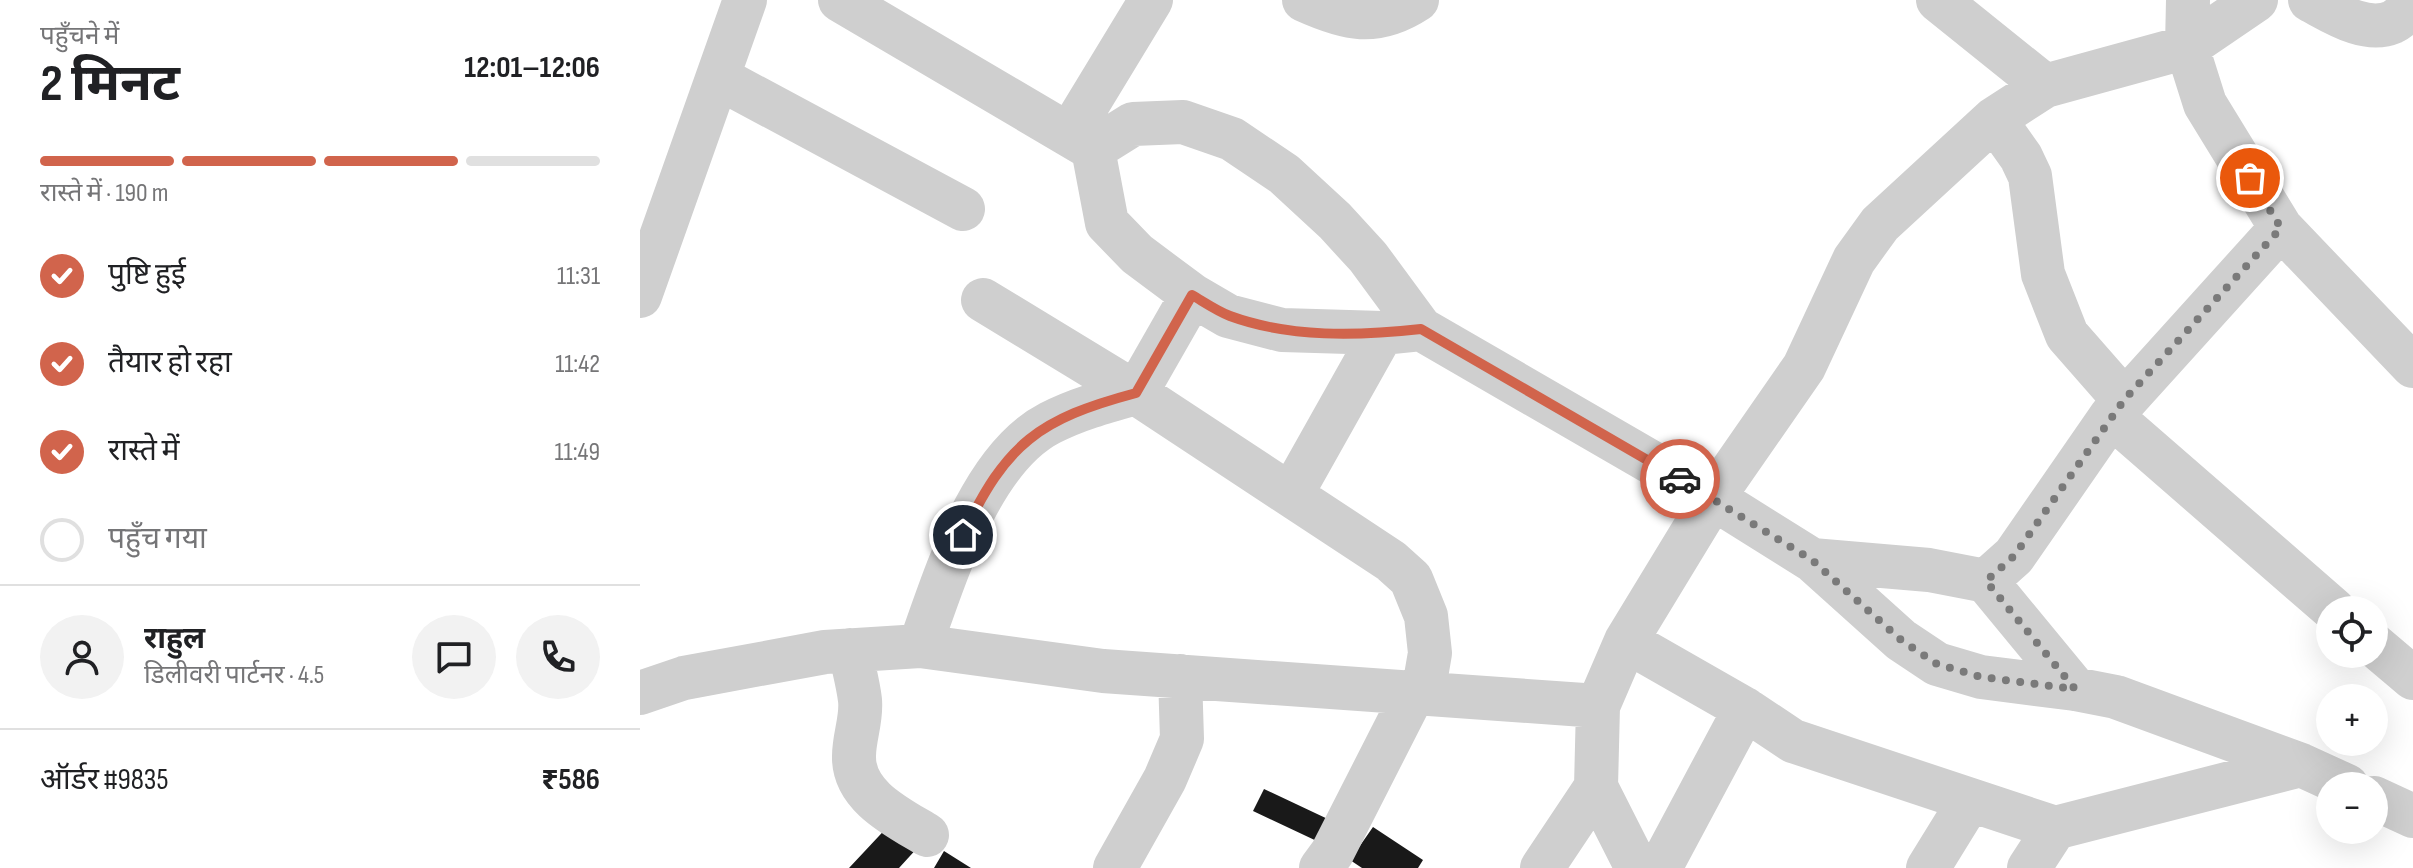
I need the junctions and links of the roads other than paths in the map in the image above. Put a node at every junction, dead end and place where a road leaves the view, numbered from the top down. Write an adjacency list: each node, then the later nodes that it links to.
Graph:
1 (745, 0): 12 (street)
2 (840, 0): 15 (street)
3 (1151, 0): 15 (street)
4 (1304, 0): 5 (street)
5 (1417, 0)
6 (1938, 0): 13 (street)
7 (2188, 0): 11 (street)
8 (2256, 0): 11 (street)
9 (2310, 0): 10 (street)
10 (2413, 7)
11 (2187, 47): 13 (street); 17 (street)
12 (719, 78): 16 (street); 19 (street)
13 (2045, 86): 14 (street)
14 (1994, 119): 24 (street); 26 (street)
15 (1081, 142): 18 (street); 21 (street)
16 (963, 209)
17 (2281, 228): 22 (street); 24 (street)
18 (1192, 295): 21 (street); 23 (street)
19 (640, 296)
20 (983, 300): 23 (street)
21 (1402, 331): 25 (street); 26 (street)
22 (2413, 366)
23 (1136, 393): 25 (street); 31 (street)
24 (2118, 408): 28 (street); 29 (street)
25 (1291, 495): 38 (street)
26 (1713, 498): 27 (street); 30 (street)
27 (1812, 560): 28 (street); 36 (street)
28 (1986, 581): 36 (street)
29 (2319, 596)
30 (1626, 641): 39 (street); 40 (street)
31 (920, 646): 32 (street); 34 (street)
32 (850, 650): 37 (street); 48 (street)
33 (2388, 657): 35 (street)
34 (1180, 676): 38 (street); 49 (street)
35 (2413, 678)
36 (2075, 689): 41 (street)
37 (640, 693)
38 (1418, 694): 39 (street); 50 (street)
39 (1598, 706): 43 (street)
40 (1745, 709): 44 (street); 53 (street)
41 (2301, 765): 42 (street); 47 (street)
42 (2316, 772)
43 (1596, 787): 51 (street); 52 (street)
44 (1970, 800): 47 (street); 54 (street)
45 (2388, 804): 46 (street)
46 (2413, 816)
47 (2055, 828): 55 (street)
48 (927, 835)
49 (1115, 868)
50 (1321, 868)
51 (1542, 868)
52 (1637, 868)
53 (1660, 868)
54 (1928, 868)
55 (2029, 868)

